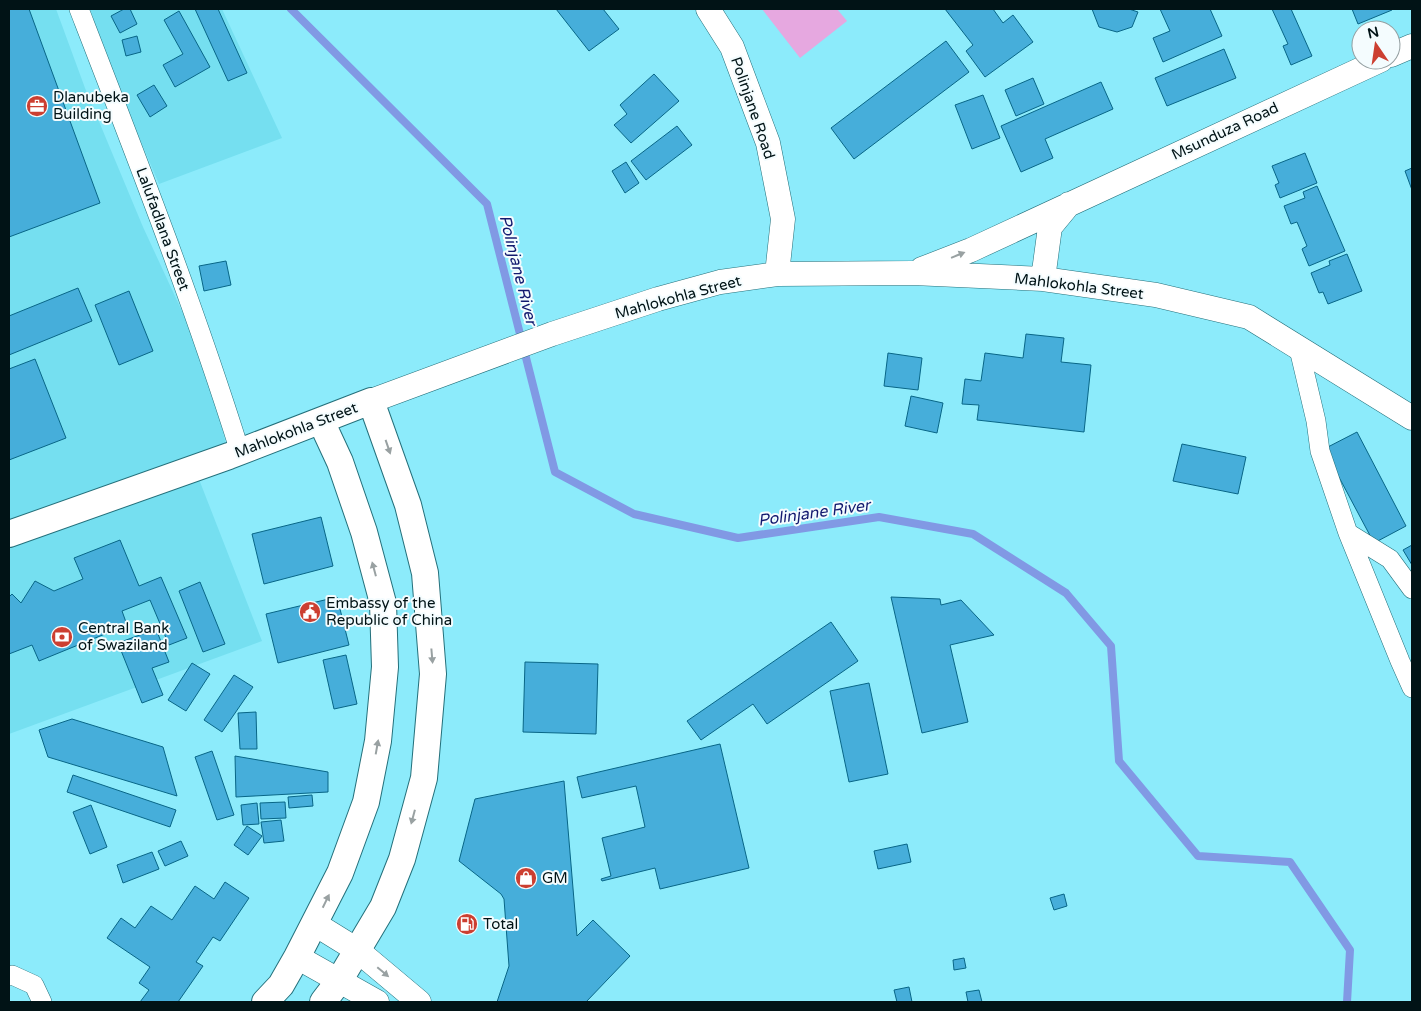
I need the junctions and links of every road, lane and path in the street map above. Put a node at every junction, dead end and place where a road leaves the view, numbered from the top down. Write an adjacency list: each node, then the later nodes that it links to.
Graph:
1 (79, 9): 12 (street, Lalufadlana Street)
2 (708, 9): 6 (street, Polinjane Road)
3 (1359, 70): 4 (street, Msunduza Road)
4 (1070, 203): 5 (street, Msunduza Road, one-way to 4); 7 (street, Msunduza Road)
5 (913, 273): 6 (street, Mahlokohla Street); 7 (street, Mahlokohla Street)
6 (777, 274): 9 (street, Mahlokohla Street)
7 (1042, 279): 8 (street, Mahlokohla Street)
8 (1299, 349): 10 (street, Mahlokohla Street); 13 (street)
9 (372, 401): 11 (main road, Mahlokohla Street); 18 (main road, one-way to 18)
10 (1412, 418)
11 (321, 421): 12 (main road, Mahlokohla Street); 17 (main road, one-way to 11)
12 (240, 452): 14 (main road, Mahlokohla Street)
13 (1348, 533): 15 (street); 16 (street)
14 (9, 534)
15 (1412, 589)
16 (1412, 688)
17 (315, 924): 18 (street); 19 (main road)
18 (357, 950): 21 (main road); 26 (street, one-way to 26)
19 (297, 957): 21 (street); 23 (main road)
20 (9, 976): 22 (street)
21 (338, 981): 24 (main road); 25 (street)
22 (42, 1002)
23 (265, 1002)
24 (323, 1002)
25 (377, 1002)
26 (419, 1002)

